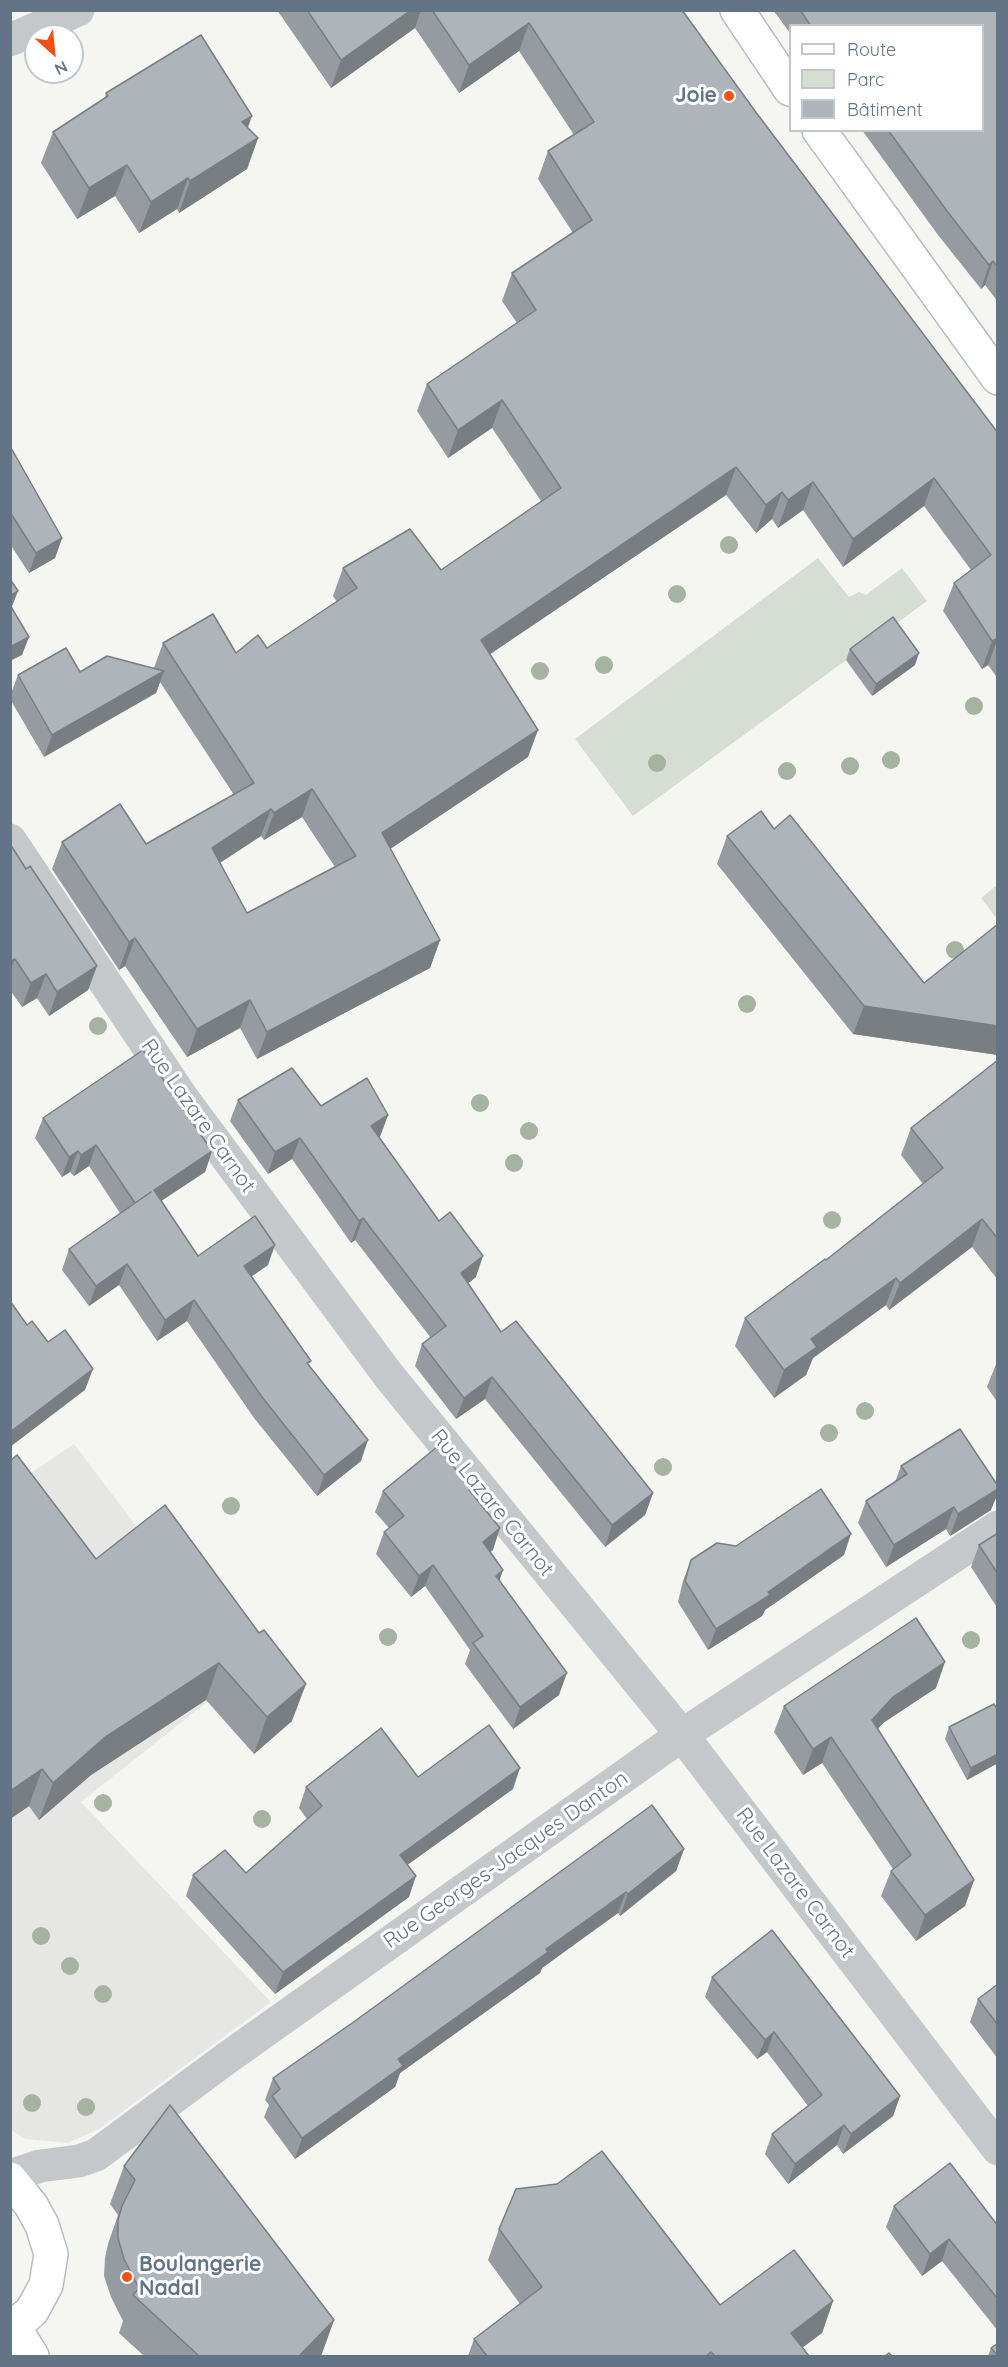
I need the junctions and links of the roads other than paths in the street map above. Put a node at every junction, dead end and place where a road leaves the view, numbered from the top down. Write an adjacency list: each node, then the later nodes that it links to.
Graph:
1 (78, 10): 3 (street)
2 (736, 10): 4 (main road)
3 (10, 40)
4 (789, 88)
5 (820, 132): 6 (main road)
6 (998, 378)
7 (10, 840): 9 (street, Rue Lazare Carnot)
8 (998, 1527): 9 (street, Rue Georges-Jacques Danton)
9 (682, 1735): 10 (street, Rue Lazare Carnot); 11 (street, Rue Georges-Jacques Danton)
10 (998, 2149)
11 (10, 2178): 12 (main road)
12 (13, 2329): 13 (main road)
13 (32, 2356)

